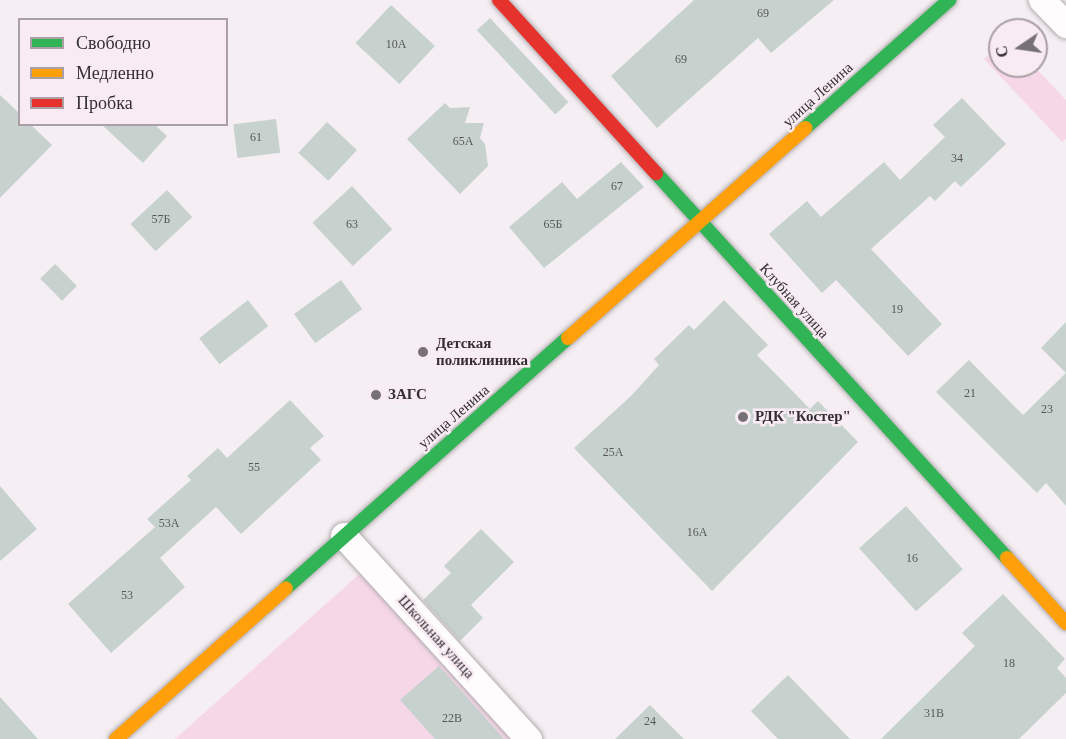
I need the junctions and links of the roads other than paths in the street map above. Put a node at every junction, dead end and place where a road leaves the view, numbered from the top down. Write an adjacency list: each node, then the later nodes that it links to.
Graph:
1 (499, 0): 5 (main road, Клубная улица)
2 (949, 0): 5 (main road, улица Ленина)
3 (1042, 0): 4 (street)
4 (1066, 26)
5 (700, 222): 6 (main road, улица Ленина); 7 (main road, Клубная улица)
6 (344, 536): 8 (main road, улица Ленина); 9 (street, Школьная улица)
7 (1066, 623)
8 (116, 739)
9 (529, 739)

